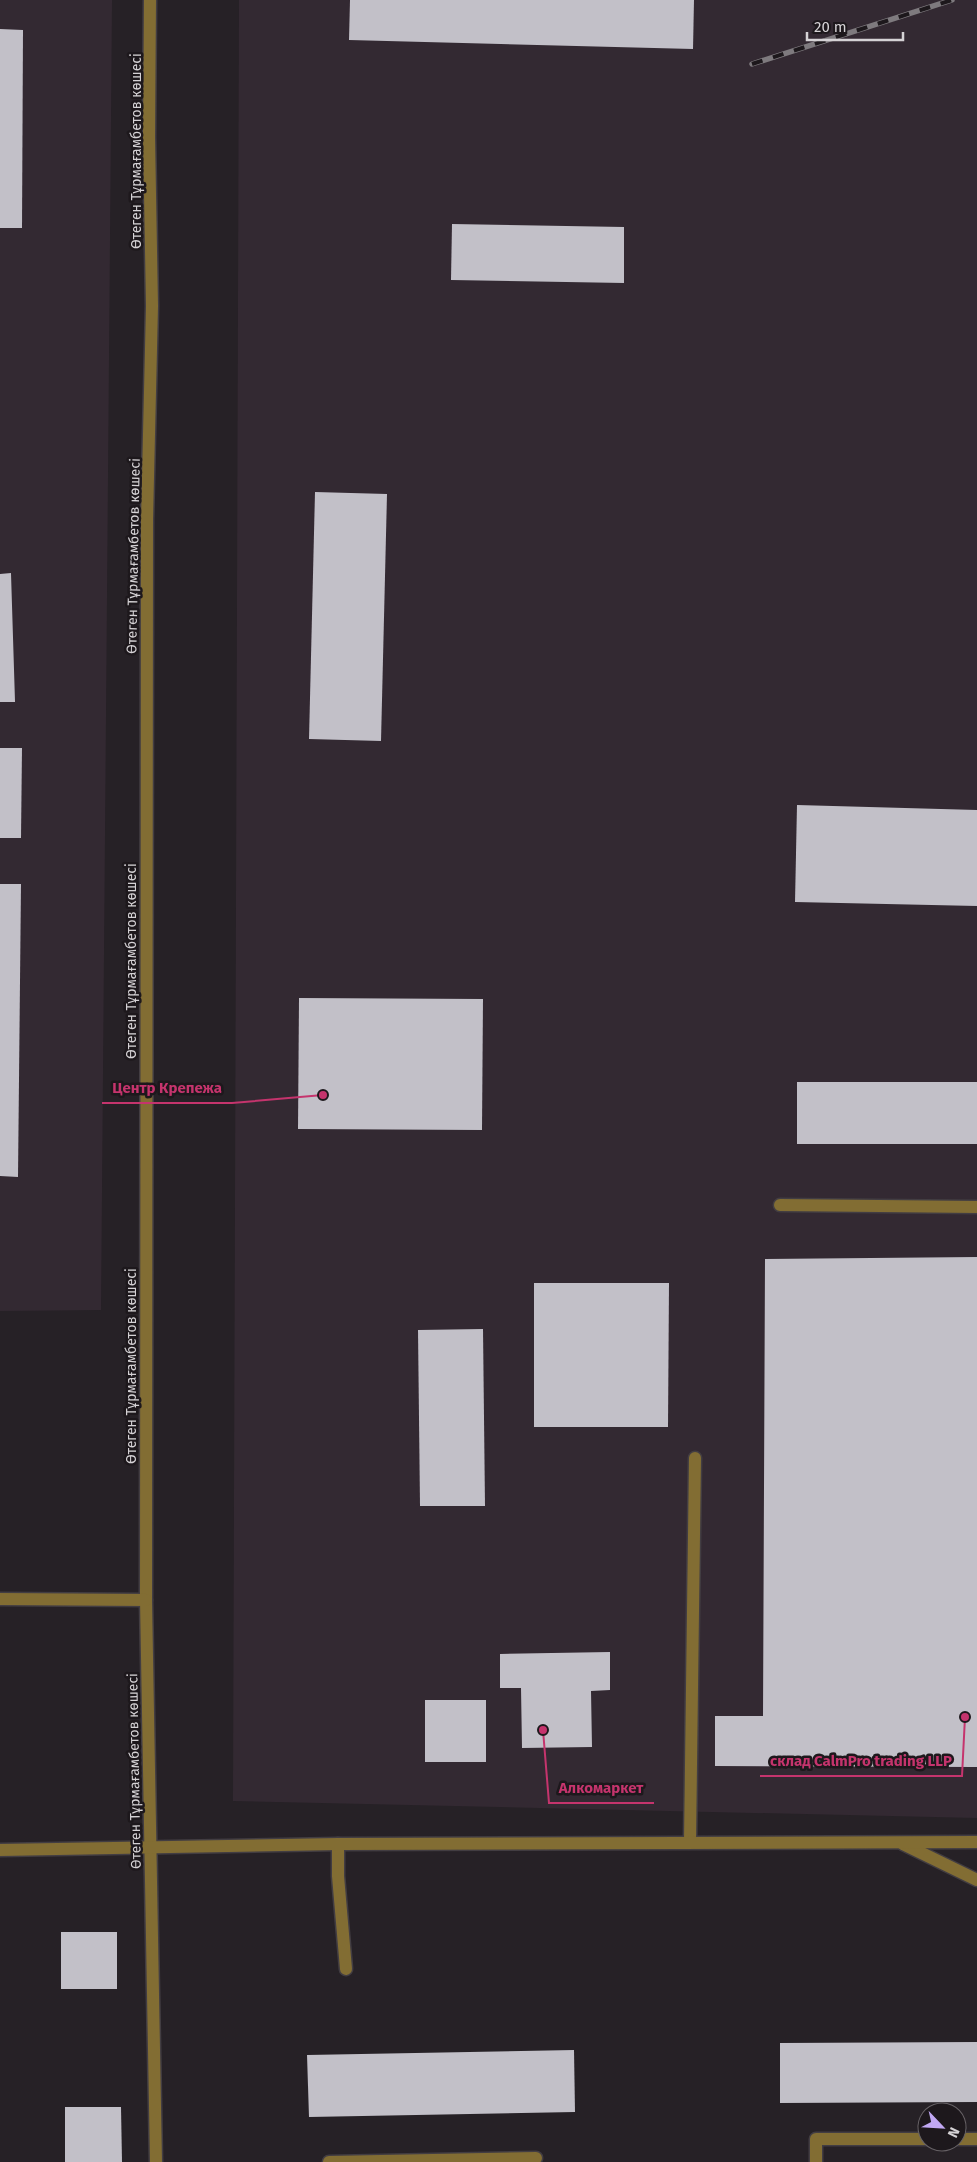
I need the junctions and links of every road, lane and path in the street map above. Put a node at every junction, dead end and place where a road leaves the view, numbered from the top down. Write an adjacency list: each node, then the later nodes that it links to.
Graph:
1 (150, 0): 6 (street, Өтеген Тұрмағамбетов көшесі)
2 (780, 1205): 3 (street)
3 (977, 1207)
4 (694, 1458): 8 (street)
5 (0, 1599): 6 (street)
6 (146, 1600): 11 (street, Өтеген Тұрмағамбетов көшесі)
7 (899, 1841): 8 (street); 9 (street); 13 (street)
8 (690, 1842): 10 (street)
9 (977, 1842)
10 (338, 1844): 11 (street); 14 (street)
11 (150, 1848): 12 (street); 17 (street, Өтеген Тұрмағамбетов көшесі)
12 (0, 1850)
13 (977, 1880)
14 (346, 1969)
15 (917, 2139): 19 (street)
16 (536, 2158): 18 (street)
17 (156, 2162)
18 (329, 2162)
19 (816, 2162)

